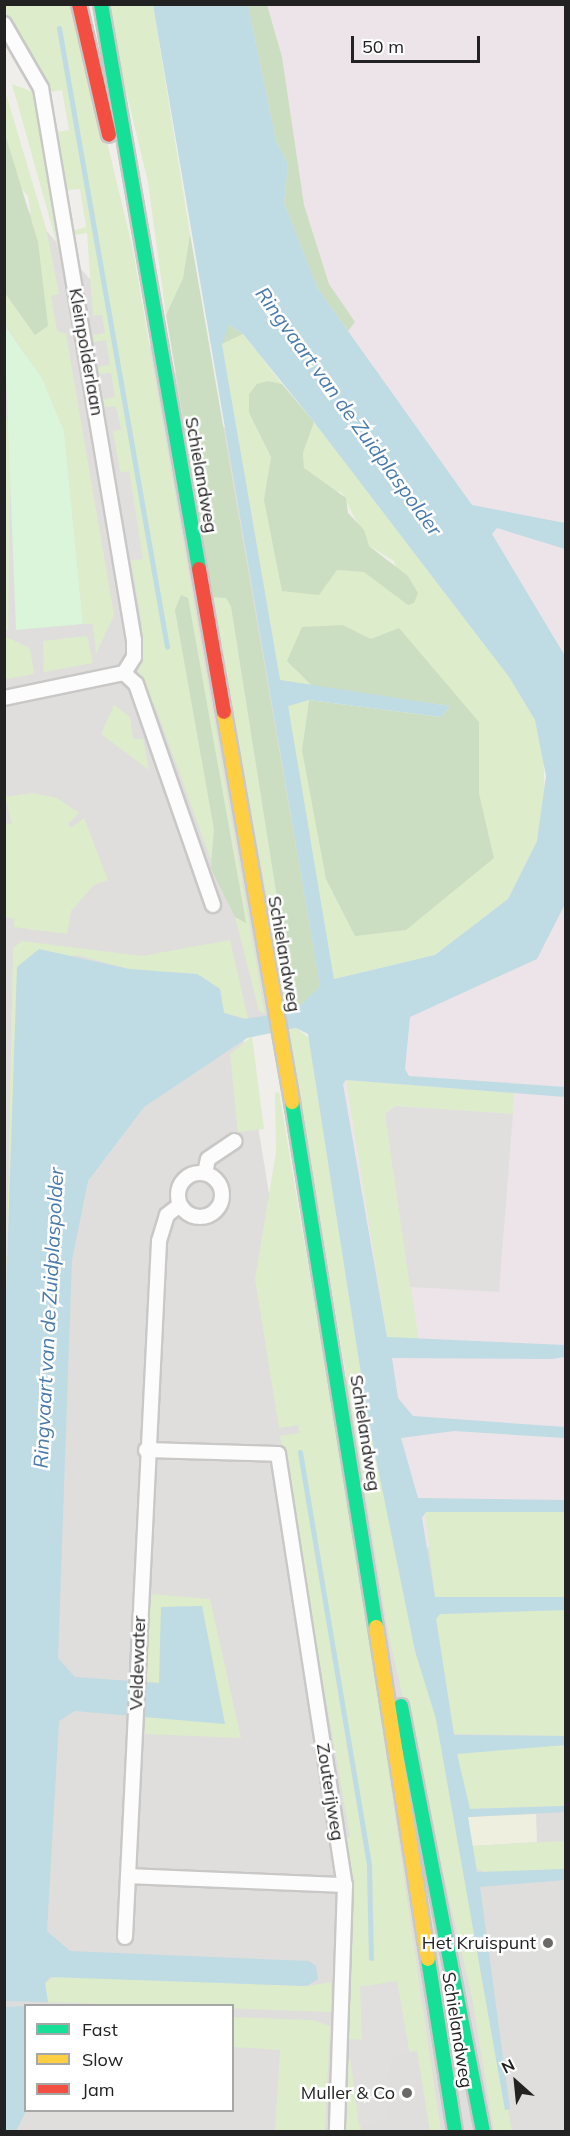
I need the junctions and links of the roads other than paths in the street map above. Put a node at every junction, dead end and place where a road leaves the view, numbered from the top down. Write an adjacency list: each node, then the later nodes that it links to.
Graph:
1 (79, 4): 4 (main road, Schielandweg)
2 (101, 4): 4 (main road, Schielandweg)
3 (6, 30): 5 (street, Kleinpolderlaan)
4 (146, 265): 12 (main road, Schielandweg)
5 (124, 673): 6 (street); 7 (street)
6 (4, 698)
7 (213, 905)
8 (235, 1141): 9 (street, Veldewater)
9 (205, 1173): 10 (street, Veldewater); 10 (street)
10 (180, 1205): 11 (street, Veldewater)
11 (146, 1450): 13 (street, Veldewater); 14 (street, Zouterijweg)
12 (382, 1650): 17 (main road, Schielandweg); 18 (main road, Schielandweg)
13 (129, 1876): 14 (street); 15 (street, Veldewater)
14 (345, 1885): 16 (street, Zouterijweg)
15 (125, 1937)
16 (338, 2132)
17 (455, 2132)
18 (483, 2132)

